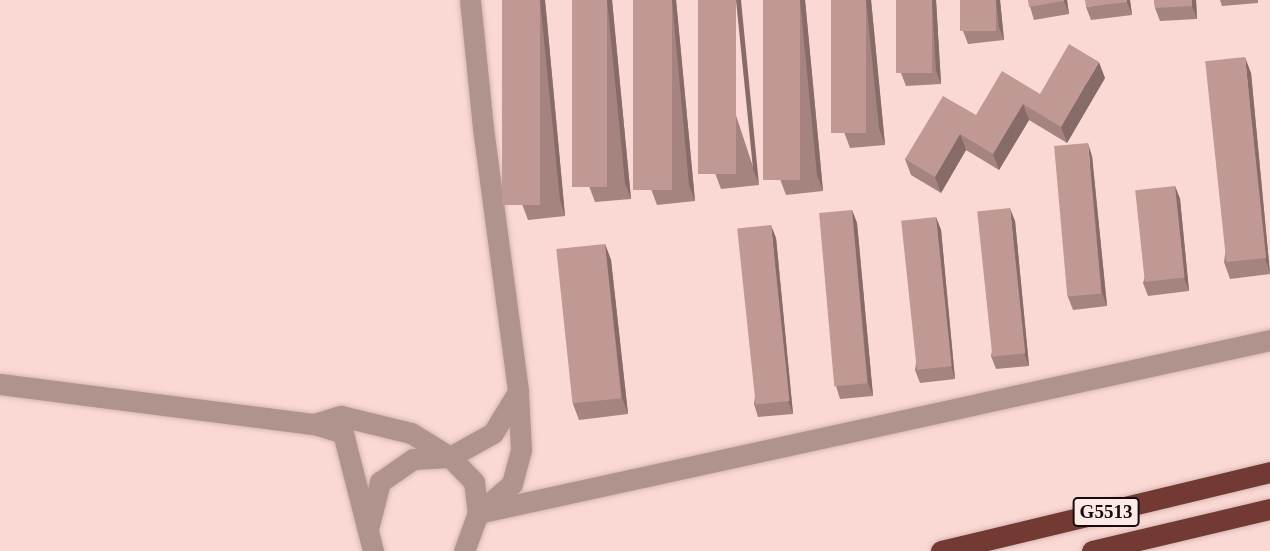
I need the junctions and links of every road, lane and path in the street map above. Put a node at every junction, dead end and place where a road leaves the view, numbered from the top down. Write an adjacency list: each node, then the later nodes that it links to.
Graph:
1 (470, 0): 4 (street)
2 (1270, 340): 9 (street)
3 (0, 384): 5 (street)
4 (518, 392): 6 (street); 9 (street)
5 (314, 424): 6 (street); 10 (street)
6 (450, 457): 9 (street); 10 (street)
7 (1270, 472): 13 (highway, G5513)
8 (1270, 509): 14 (highway, G5513)
9 (478, 513): 12 (street)
10 (369, 529): 11 (street)
11 (373, 551)
12 (464, 551)
13 (941, 551)
14 (1092, 551)

